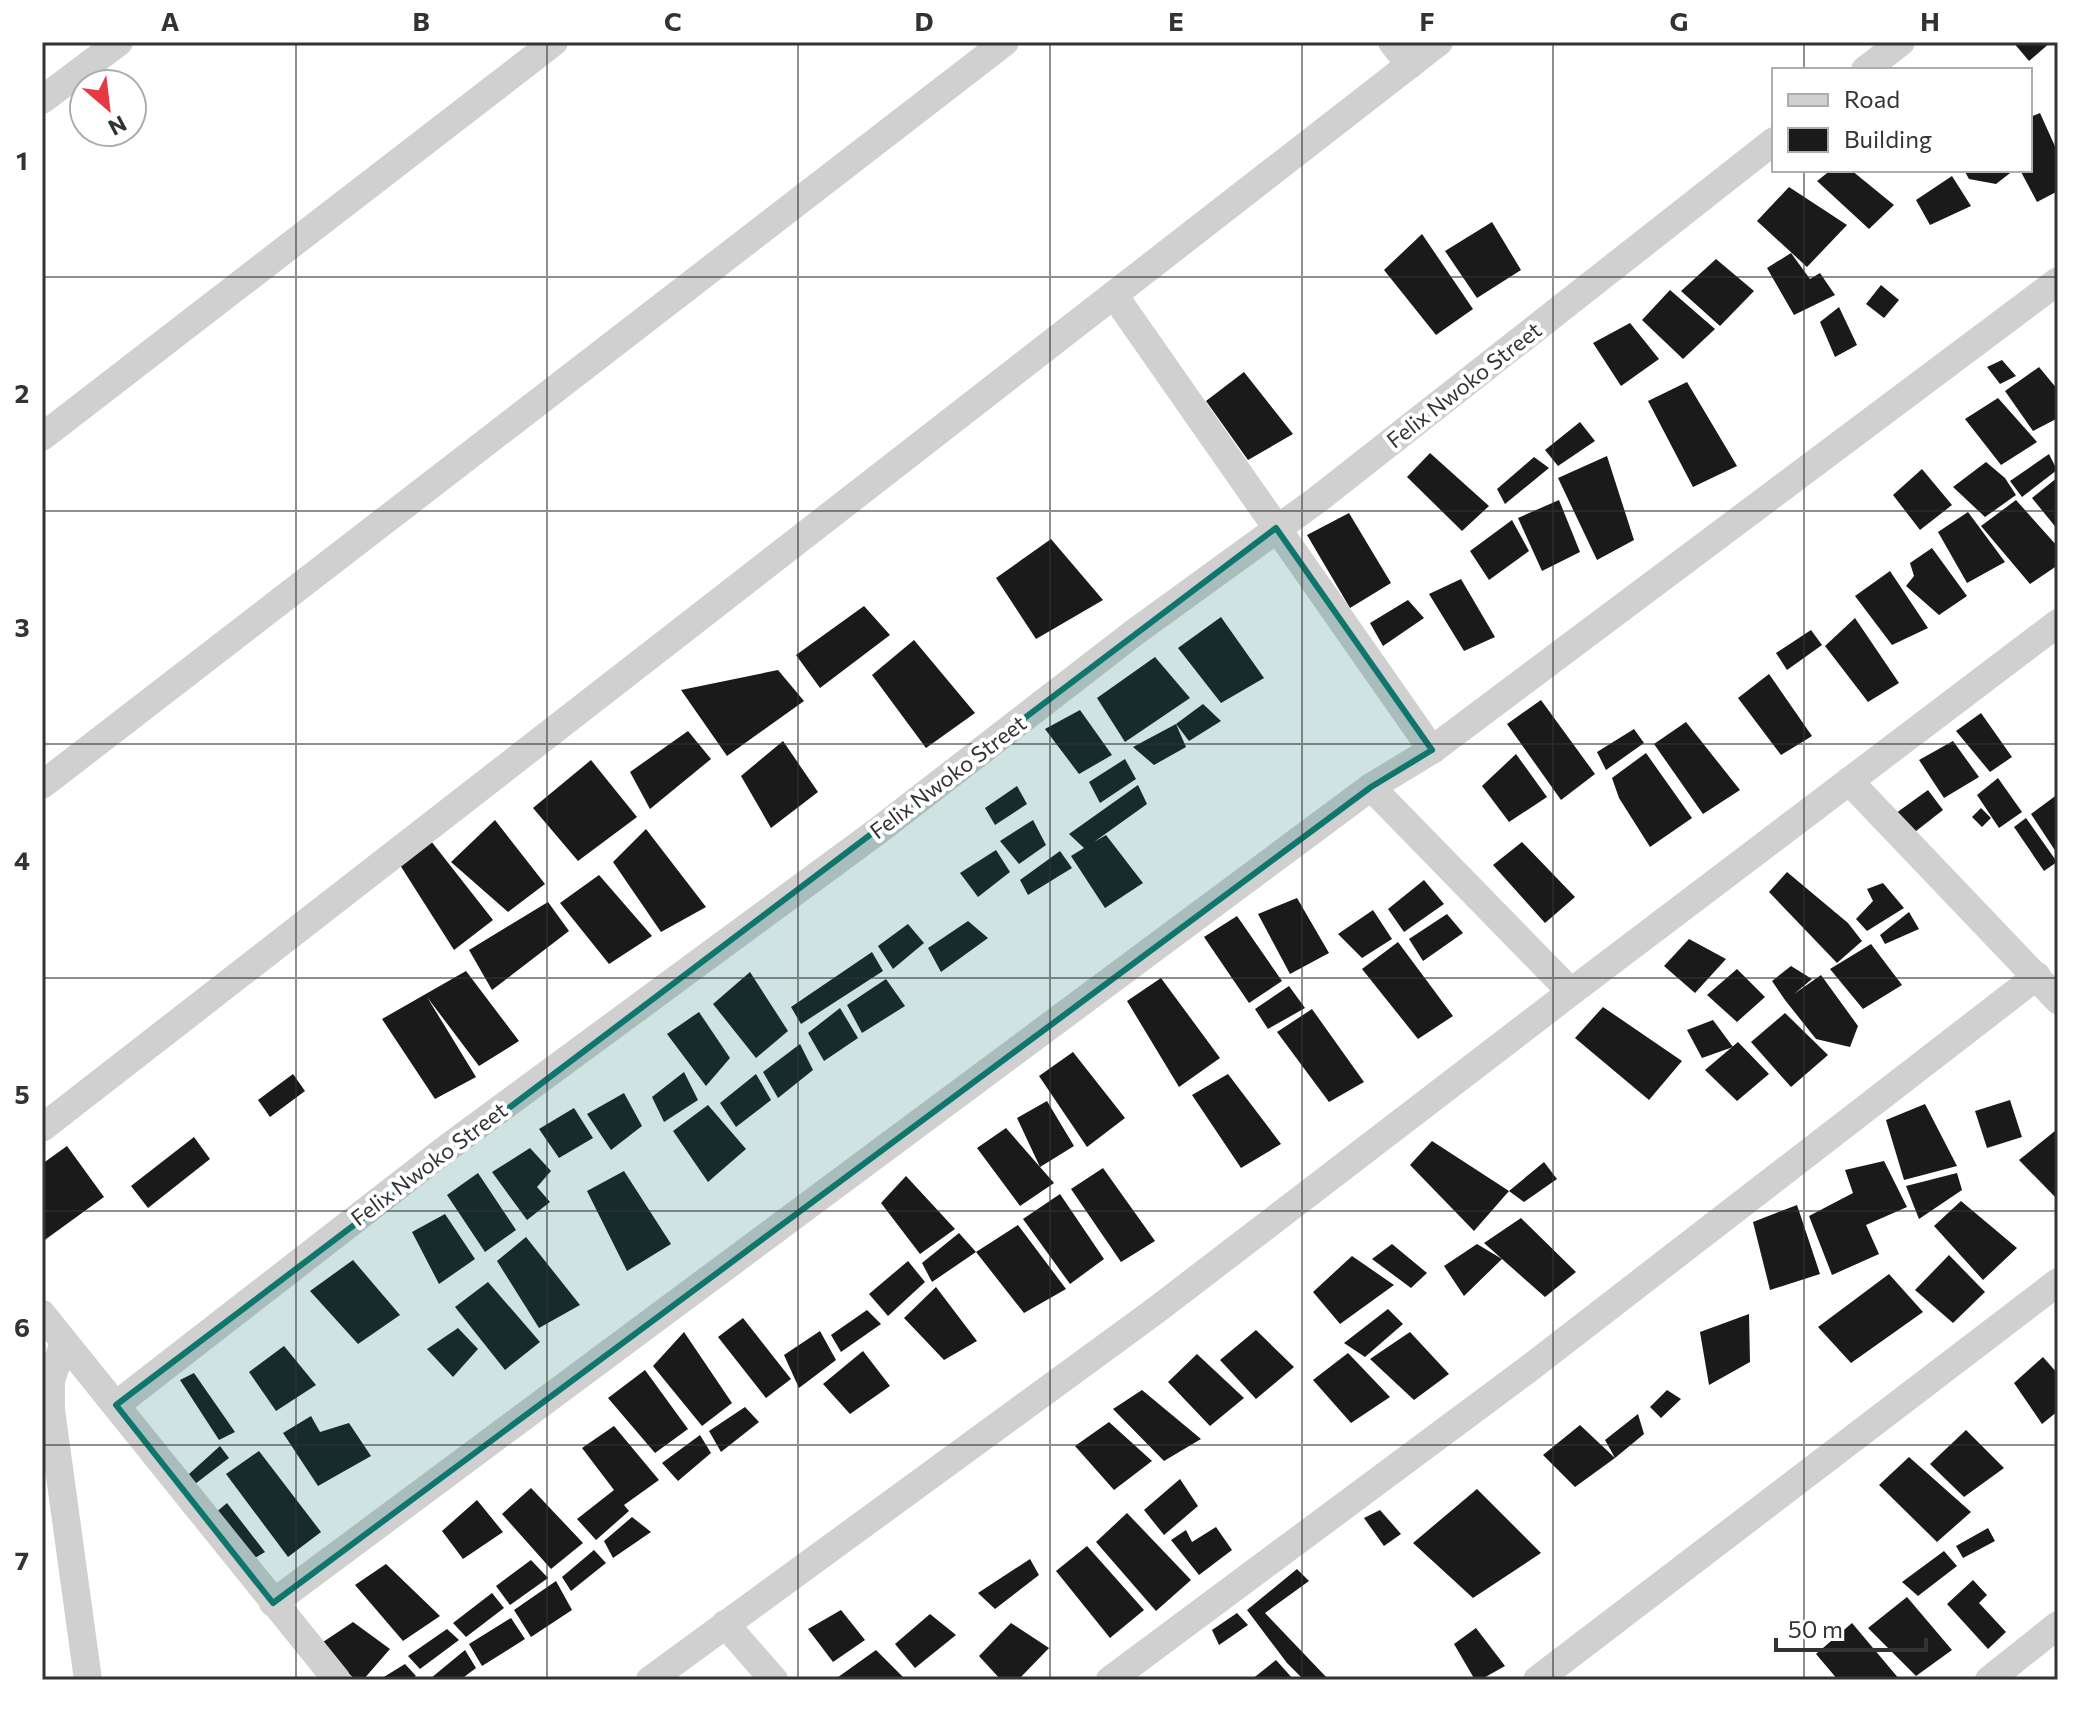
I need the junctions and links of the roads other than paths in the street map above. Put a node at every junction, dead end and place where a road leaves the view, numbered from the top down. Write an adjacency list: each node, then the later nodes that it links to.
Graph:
1 (119, 42): 9 (street)
2 (554, 42): 13 (street)
3 (1005, 42): 18 (street)
4 (1392, 42): 7 (street)
5 (1439, 42): 7 (street)
6 (1901, 42): 8 (street)
7 (1410, 65): 12 (street)
8 (1868, 68)
9 (42, 100)
10 (1772, 143): 14 (street, Felix Nwoko Street)
11 (2058, 281): 16 (street)
12 (1114, 295): 14 (street); 23 (street)
13 (42, 437)
14 (1276, 528): 16 (street); 27 (street, Felix Nwoko Street)
15 (2057, 625): 17 (street)
16 (1432, 750): 19 (street)
17 (1849, 781): 20 (street); 21 (street)
18 (42, 785)
19 (1371, 787): 21 (street); 28 (street)
20 (2037, 976): 22 (street); 35 (street)
21 (1571, 992): 29 (street)
22 (2058, 1000)
23 (42, 1128)
24 (2058, 1282): 36 (street)
25 (42, 1314): 26 (street)
26 (64, 1342): 27 (street); 31 (street)
27 (116, 1405): 28 (street)
28 (273, 1603): 32 (street)
29 (725, 1624): 33 (street); 34 (street)
30 (2058, 1625): 37 (street)
31 (88, 1680)
32 (337, 1680)
33 (650, 1680)
34 (774, 1680)
35 (1110, 1680)
36 (1537, 1680)
37 (1989, 1680)

